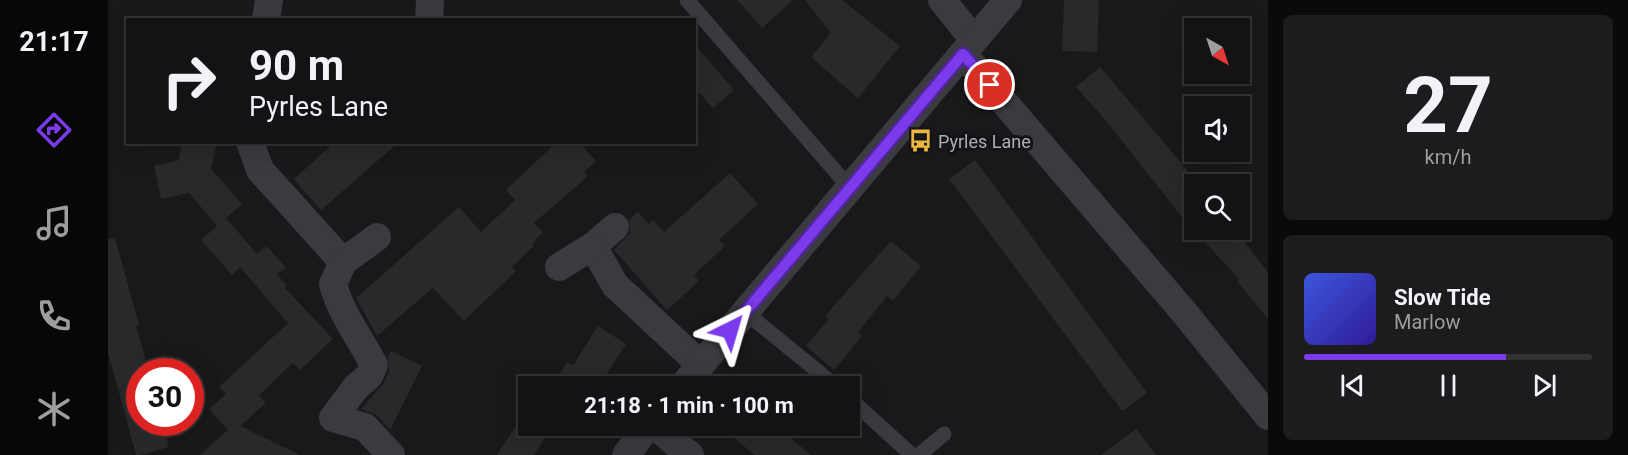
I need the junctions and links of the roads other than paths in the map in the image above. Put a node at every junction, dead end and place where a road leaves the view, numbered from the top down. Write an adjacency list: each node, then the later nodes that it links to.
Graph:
1 (269, 0): 6 (street)
2 (430, 0): 7 (street)
3 (687, 0): 10 (lane)
4 (942, 0): 8 (street)
5 (1008, 0): 8 (street)
6 (266, 18)
7 (429, 18)
8 (968, 47): 10 (street); 21 (street)
9 (251, 144): 14 (street)
10 (849, 186): 16 (street)
11 (615, 227): 13 (street)
12 (377, 237): 14 (street)
13 (593, 246): 15 (street); 17 (street)
14 (342, 262): 25 (street)
15 (559, 267)
16 (745, 312): 17 (street); 19 (lane)
17 (701, 365): 18 (street)
18 (692, 376)
19 (824, 376)
20 (860, 408): 28 (lane)
21 (1268, 416)
22 (944, 434): 29 (lane)
23 (641, 436): 26 (street)
24 (667, 436): 27 (street)
25 (391, 455)
26 (627, 455)
27 (690, 455)
28 (912, 455)
29 (919, 455)

